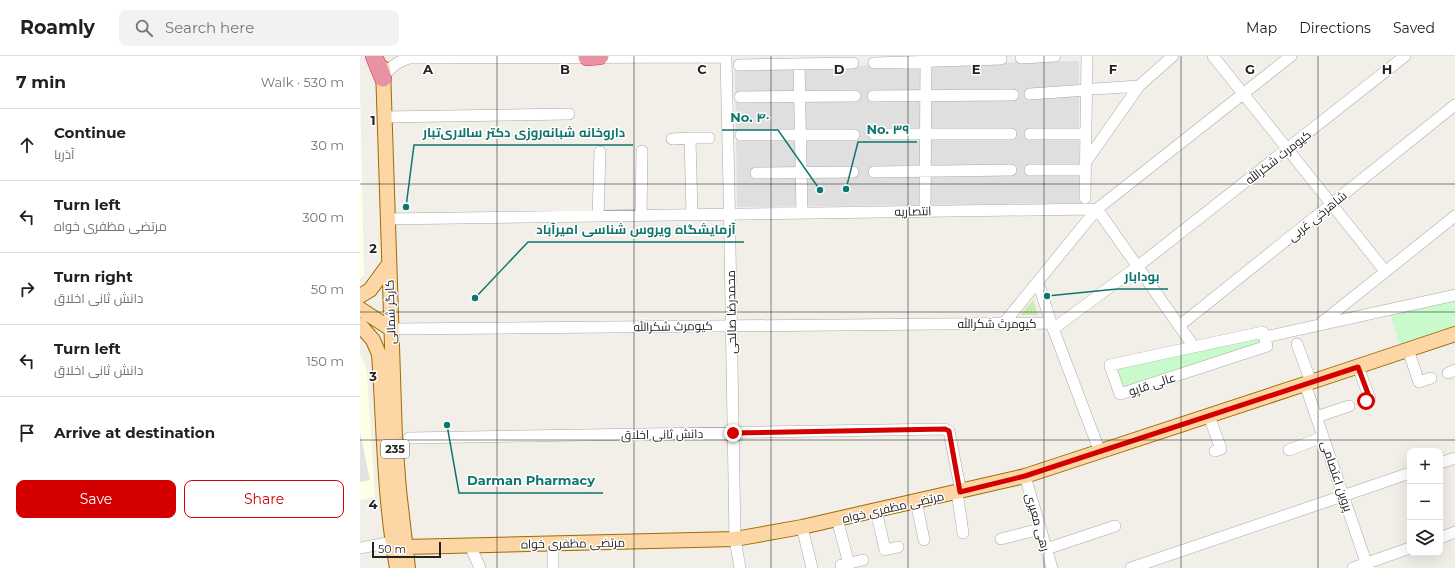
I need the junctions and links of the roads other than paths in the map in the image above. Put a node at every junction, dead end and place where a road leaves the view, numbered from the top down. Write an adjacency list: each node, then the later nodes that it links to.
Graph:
1 (374, 56): 18 (highway)
2 (382, 56): 18 (main road, کارگر شمالی / 235)
3 (1055, 56): 11 (street)
4 (1087, 56): 20 (street)
5 (1173, 56): 19 (street)
6 (1213, 56): 22 (street)
7 (1291, 56): 22 (street)
8 (1405, 56): 43 (street, کیومرث شکرالله)
9 (594, 57): 10 (street); 18 (street)
10 (726, 57): 58 (street, محمدرضا صالحی)
11 (1021, 58)
12 (1001, 59): 13 (street)
13 (926, 62): 15 (street); 27 (street)
14 (853, 63): 16 (street)
15 (874, 63)
16 (799, 64): 17 (street); 24 (street)
17 (739, 65)
18 (382, 78): 31 (main road, کارگر شمالی / 235)
19 (1139, 86): 20 (street); 46 (street)
20 (1090, 90): 21 (street); 37 (street)
21 (1030, 94)
22 (1243, 94): 43 (street); 56 (street)
23 (1013, 95): 27 (street)
24 (799, 96): 25 (street); 28 (street); 32 (street)
25 (855, 96)
26 (873, 96): 27 (street)
27 (926, 96): 34 (street)
28 (740, 97)
29 (1455, 105): 55 (street, شاهرخی غربی)
30 (569, 114): 31 (street)
31 (384, 117): 64 (main road, کارگر شمالی / 235)
32 (800, 134): 38 (street); 39 (street); 50 (street)
33 (874, 134): 34 (street)
34 (925, 134): 35 (street); 49 (street)
35 (1011, 134)
36 (1030, 134): 37 (street)
37 (1085, 134): 46 (street)
38 (741, 135)
39 (854, 135)
40 (690, 138): 41 (street); 42 (street); 60 (street)
41 (709, 138)
42 (672, 139)
43 (1287, 149): 55 (street); 66 (street, کیومرث شکرالله)
44 (642, 150): 61 (street)
45 (600, 152): 62 (street)
46 (1085, 166): 48 (street); 54 (street)
47 (1011, 170): 49 (street)
48 (1030, 170)
49 (925, 171): 52 (street); 57 (street)
50 (801, 172): 51 (street); 53 (street); 59 (street)
51 (853, 172)
52 (874, 172)
53 (756, 173)
54 (1085, 198)
55 (1331, 204): 67 (street); 77 (street, شاهرخی غربی)
56 (1097, 209): 57 (street, انتصاریه); 66 (street); 68 (street)
57 (925, 211): 59 (street, انتصاریه)
58 (729, 213): 59 (street, انتصاریه); 60 (street, انتصاریه); 75 (street, محمدرضا صالحی)
59 (802, 213)
60 (692, 214): 61 (street, انتصاریه)
61 (641, 215): 62 (street, انتصاریه)
62 (598, 216): 64 (street, انتصاریه)
63 (1455, 216): 67 (street)
64 (387, 219): 65 (main road, کارگر شمالی / 235)
65 (389, 264): 70 (main road); 78 (main road, کارگر شمالی / 235)
66 (1137, 267): 76 (street, کیومرث شکرالله); 77 (street)
67 (1385, 271): 74 (street)
68 (1038, 282): 72 (street); 76 (street)
69 (1455, 295): 74 (street)
70 (360, 296)
71 (360, 309): 78 (main road)
72 (1004, 323): 75 (street, کیومرث شکرالله); 76 (street, کیومرث شکرالله)
73 (360, 325): 116 (main road, کارگر شمالی)
74 (1318, 325): 80 (street)
75 (731, 326): 78 (street, کیومرث شکرالله); 91 (street, محمدرضا صالحی)
76 (1052, 326): 96 (street)
77 (1179, 326): 82 (street)
78 (391, 329): 116 (main road, کارگر شمالی / 235)
79 (1455, 334): 83 (main road, مرتضی مظفری خواه)
80 (1265, 337): 82 (street, عالی قاپو); 82 (street, عالی قاپو)
81 (1297, 344): 86 (street, پروین اعتصامی)
82 (1194, 347)
83 (1408, 350): 84 (main road, مرتضی مظفری خواه); 85 (street)
84 (1358, 367): 86 (main road, مرتضی مظفری خواه); 87 (street)
85 (1431, 378)
86 (1308, 383): 89 (main road, مرتضی مظفری خواه); 90 (street, پروین اعتصامی)
87 (1370, 399)
88 (1349, 406): 90 (street)
89 (1209, 416): 95 (street); 96 (main road, مرتضی مظفری خواه)
90 (1316, 417): 92 (street, پروین اعتصامی)
91 (733, 433): 93 (street, دانش ثانی اخلاق); 101 (street, دانش ثانی اخلاق); 112 (street, محمدرضا صالحی)
92 (1323, 437): 94 (street); 102 (street, پروین اعتصامی)
93 (409, 438)
94 (1289, 450)
95 (1215, 451)
96 (1100, 452): 100 (main road, مرتضی مظفری خواه)
97 (1455, 458): 98 (street)
98 (1443, 462)
99 (1407, 474): 102 (street)
100 (1025, 476): 101 (main road, مرتضی مظفری خواه); 108 (street, رهی معیری)
101 (959, 492): 103 (main road, مرتضی مظفری خواه); 110 (street)
102 (1343, 496): 123 (street, پروین اعتصامی); 131 (street)
103 (916, 502): 104 (main road, مرتضی مظفری خواه); 114 (street)
104 (876, 510): 105 (main road, مرتضی مظفری خواه); 118 (street)
105 (837, 519): 107 (main road, مرتضی مظفری خواه); 122 (street)
106 (1116, 526): 120 (street)
107 (802, 527): 112 (main road, مرتضی مظفری خواه); 129 (street)
108 (1040, 529): 113 (street); 120 (street, رهی معیری)
109 (1455, 532): 111 (street)
110 (963, 533)
111 (1443, 537)
112 (735, 539): 115 (main road, مرتضی مظفری خواه); 128 (street, محمدرضا صالحی)
113 (1001, 539)
114 (924, 540)
115 (553, 543): 117 (main road, مرتضی مظفری خواه); 127 (street)
116 (399, 544): 117 (main road, مرتضی مظفری خواه); 119 (street); 124 (main road, کارگر شمالی); 125 (main road, کارگر شمالی / 235)
117 (470, 545): 126 (street)
118 (898, 547)
119 (360, 548)
120 (1046, 549): 130 (street, رهی معیری)
121 (1407, 549): 123 (street)
122 (863, 560)
123 (1368, 566): 132 (street)
124 (397, 568)
125 (408, 568)
126 (480, 568)
127 (553, 568)
128 (740, 568)
129 (812, 568)
130 (1052, 568)
131 (1131, 568)
132 (1353, 568)

